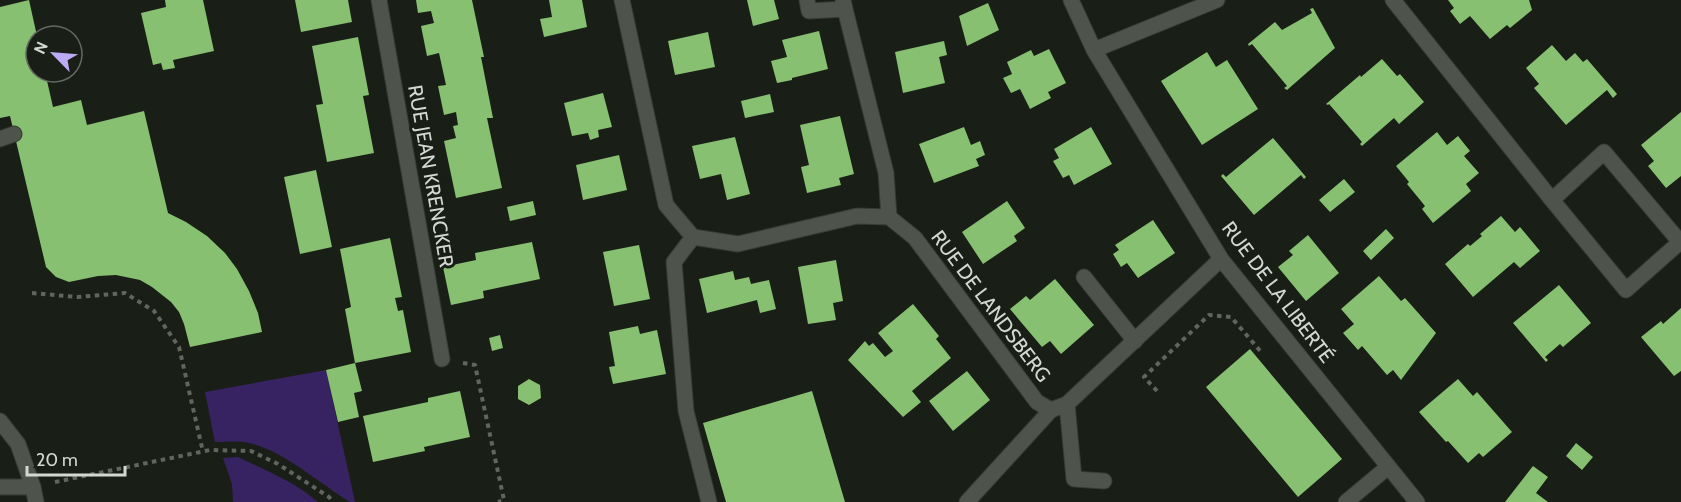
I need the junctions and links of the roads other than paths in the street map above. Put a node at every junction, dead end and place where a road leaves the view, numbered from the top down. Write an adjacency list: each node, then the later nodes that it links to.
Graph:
1 (379, 0): 15 (street, RUE JEAN KRENCKER)
2 (622, 0): 11 (street)
3 (807, 0): 7 (street)
4 (1071, 0): 8 (street, RUE DE LA LIBERTÉ)
5 (1217, 0): 8 (street)
6 (1393, 0): 9 (street)
7 (844, 5): 10 (street)
8 (1094, 50): 12 (street, RUE DE LA LIBERTÉ)
9 (1552, 200): 9 (street)
10 (889, 217): 11 (street); 17 (street, RUE DE LANDSBERG)
11 (693, 237): 24 (street)
12 (1221, 259): 14 (street, RUE DE LANDSBERG); 19 (street, RUE DE LA LIBERTÉ)
13 (1084, 277): 14 (street)
14 (1134, 341): 16 (street, RUE DE LANDSBERG)
15 (442, 359)
16 (1067, 404): 17 (street, RUE DE LANDSBERG); 20 (street)
17 (1051, 410): 25 (street)
18 (0, 421): 21 (street)
19 (1388, 467): 26 (street); 27 (street, RUE DE LA LIBERTÉ)
20 (1104, 481)
21 (33, 486): 22 (street); 23 (street)
22 (0, 487)
23 (36, 502)
24 (709, 502)
25 (967, 502)
26 (1346, 502)
27 (1417, 502)

